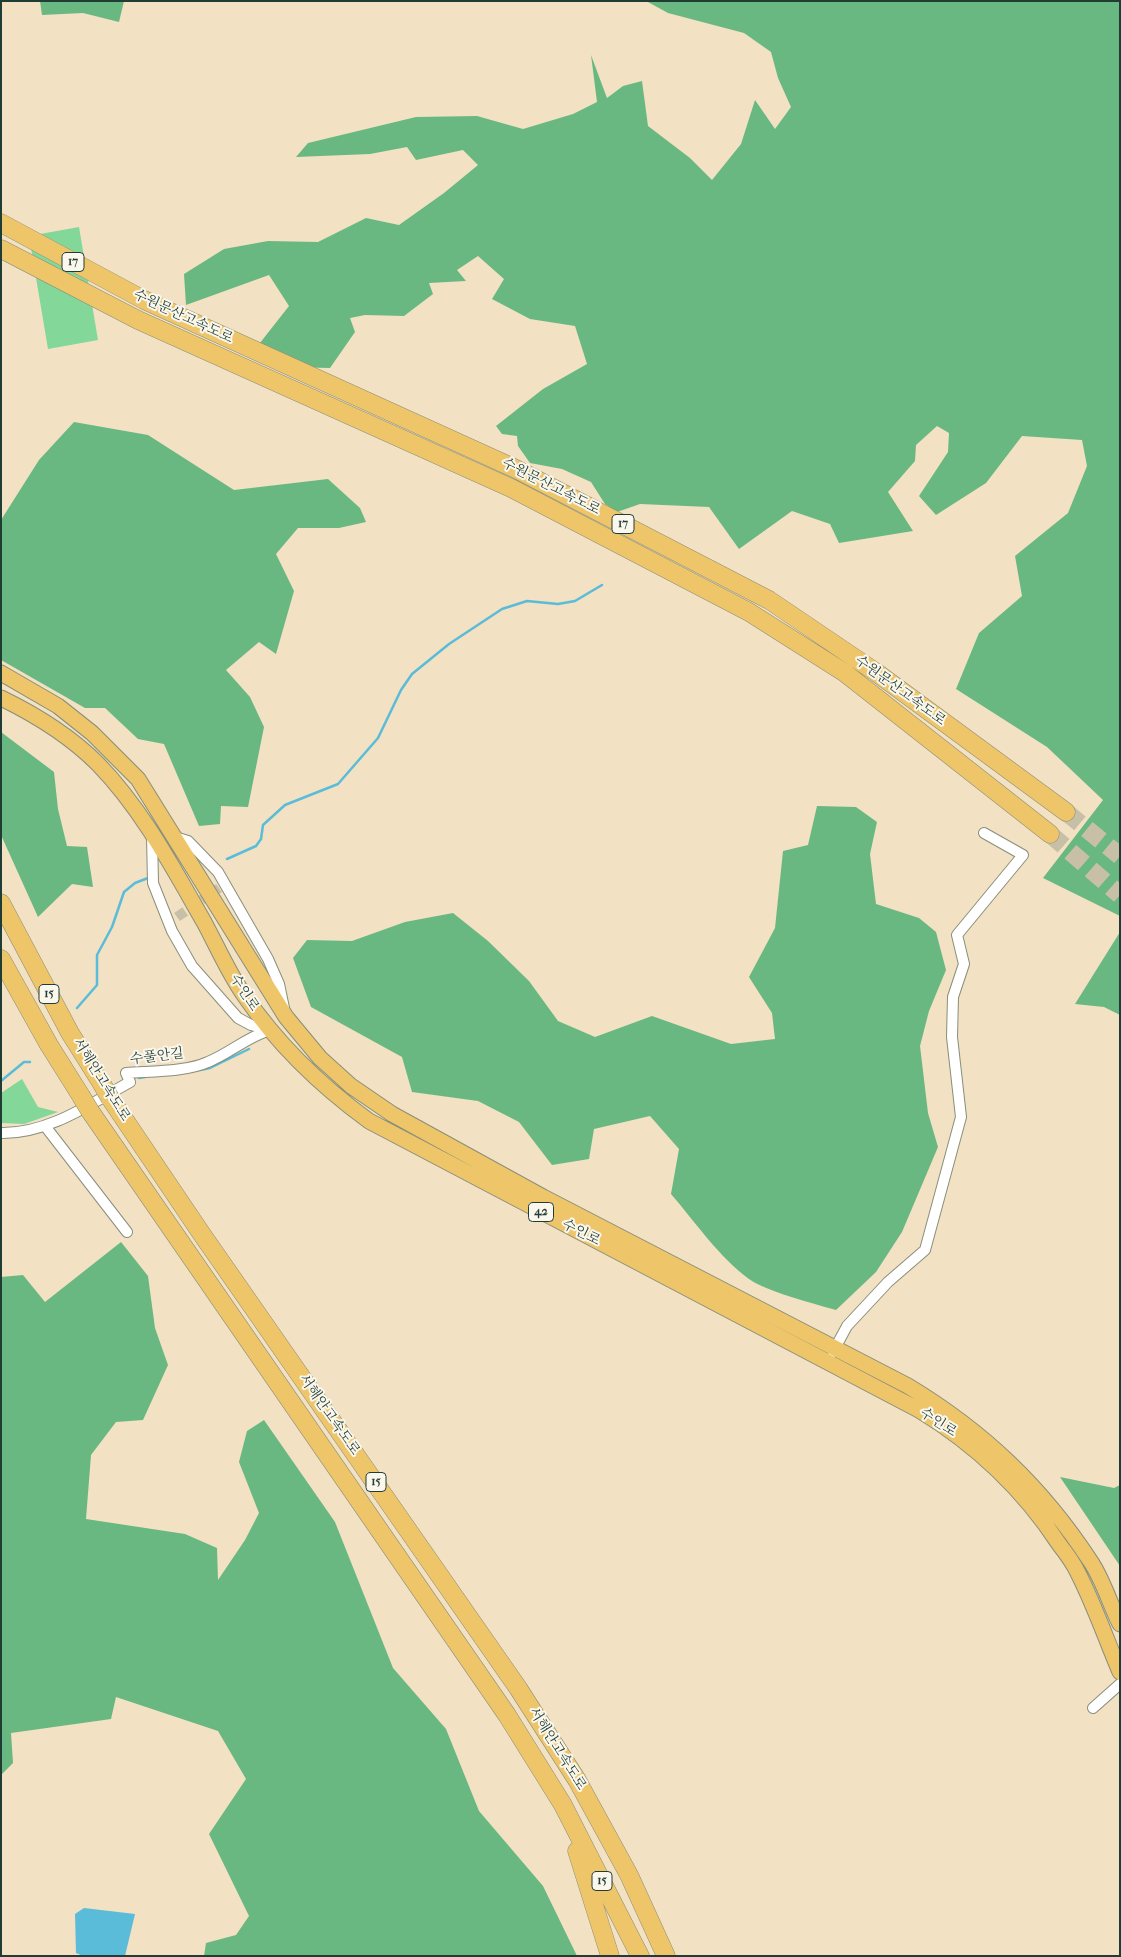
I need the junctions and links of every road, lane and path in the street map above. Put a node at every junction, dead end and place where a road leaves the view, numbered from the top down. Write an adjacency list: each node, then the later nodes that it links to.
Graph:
1 (1, 223): 5 (highway, 수원문산고속도로 / 17)
2 (1, 250): 7 (highway, 수원문산고속도로 / 17)
3 (1, 673): 9 (main road, 수인로 / 42)
4 (1, 698): 8 (main road, 수인로 / 42)
5 (1066, 812)
6 (984, 833): 17 (street)
7 (1050, 834)
8 (152, 836): 13 (main road, 수인로 / 42); 13 (street)
9 (175, 837): 12 (main road, 수인로 / 42); 12 (street)
10 (1, 903): 23 (highway, 서해안고속도로 / 15)
11 (1, 959): 22 (highway, 서해안고속도로 / 15, bridge)
12 (286, 1016): 17 (main road, 수인로 / 42)
13 (270, 1030): 14 (street, 수풀안길); 17 (main road, 수인로 / 42)
14 (45, 1126): 15 (street, 수풀안길); 16 (street)
15 (1, 1133)
16 (127, 1232)
17 (832, 1356): 18 (main road, 수인로 / 42); 19 (main road, 수인로 / 42)
18 (1120, 1624)
19 (1120, 1672)
20 (1120, 1684): 21 (street)
21 (1093, 1708)
22 (563, 1806): 24 (highway); 25 (highway, 서해안고속도로 / 15)
23 (629, 1875): 26 (highway, 서해안고속도로 / 15); 27 (highway)
24 (610, 1956)
25 (640, 1956)
26 (666, 1956)
27 (673, 1956)

